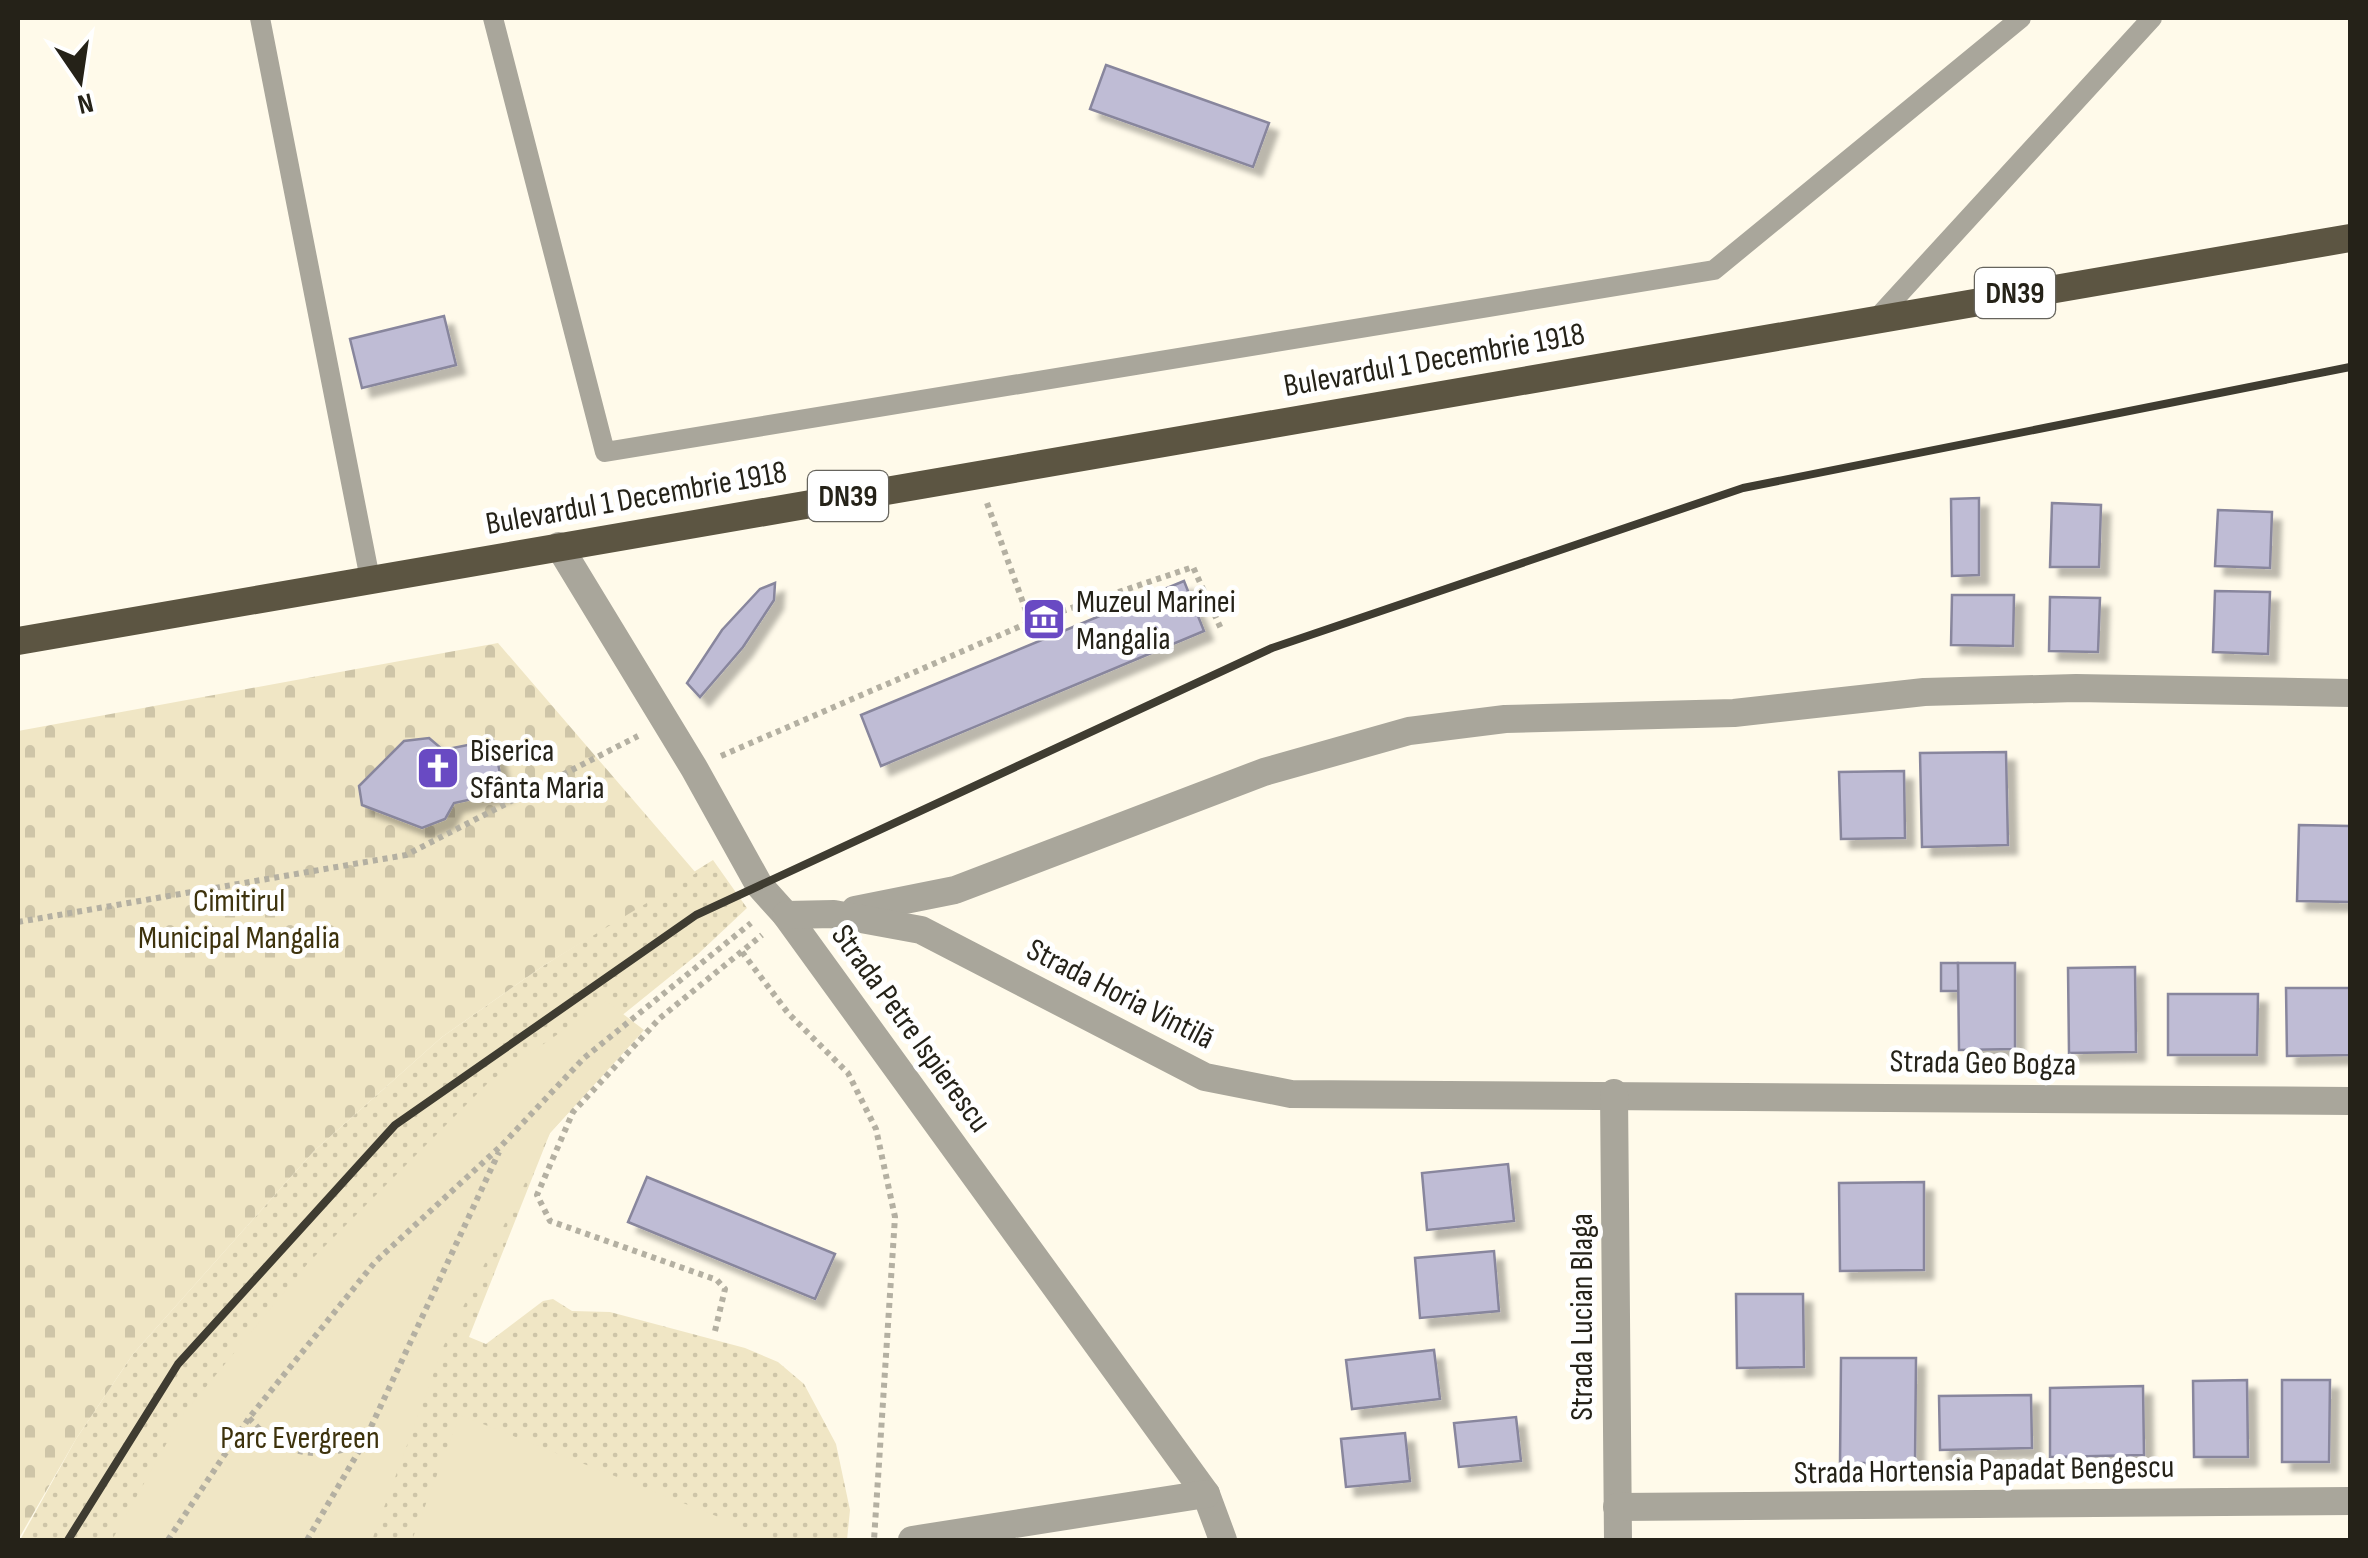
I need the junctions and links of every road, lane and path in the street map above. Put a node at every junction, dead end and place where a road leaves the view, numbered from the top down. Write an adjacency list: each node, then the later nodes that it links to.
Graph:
1 (260, 18): 9 (lane)
2 (494, 18): 3 (lane)
3 (2021, 18)
4 (2152, 18): 6 (lane)
5 (2350, 238): 6 (highway, DN39)
6 (1878, 317): 7 (highway, Bulevardul 1 Decembrie 1918 / DN39)
7 (978, 473): 8 (highway, Bulevardul 1 Decembrie 1918 / DN39); 10 (path)
8 (558, 546): 9 (highway, Bulevardul 1 Decembrie 1918 / DN39); 14 (street, Strada Petre Ispierescu)
9 (370, 579): 12 (highway, Bulevardul 1 Decembrie 1918 / DN39)
10 (1030, 622): 11 (path); 15 (path)
11 (1222, 631)
12 (18, 641)
13 (2350, 693): 16 (street)
14 (666, 721): 15 (street, Strada Petre Ispierescu); 18 (path)
15 (694, 768): 17 (street, Strada Petre Ispierescu)
16 (834, 914): 17 (street, Strada Horia Vintilă); 20 (street, Strada Horia Vintilă)
17 (786, 915): 19 (path); 22 (path); 26 (street, Strada Petre Ispierescu)
18 (18, 922)
19 (742, 952): 23 (path); 31 (path)
20 (1614, 1093): 21 (street, Strada Geo Bogza); 28 (street, Strada Lucian Blaga)
21 (2350, 1101)
22 (502, 1145): 24 (path); 25 (path)
23 (715, 1331)
24 (249, 1418): 25 (path); 29 (path)
25 (363, 1444): 30 (path)
26 (1206, 1494): 32 (street); 33 (street, Strada Petre Ispierescu)
27 (2350, 1501): 28 (street, Strada Hortensia Papadat Bengescu)
28 (1617, 1508): 34 (street, Strada Lucian Blaga)
29 (168, 1540)
30 (307, 1540)
31 (874, 1540)
32 (912, 1540)
33 (1223, 1540)
34 (1618, 1540)

